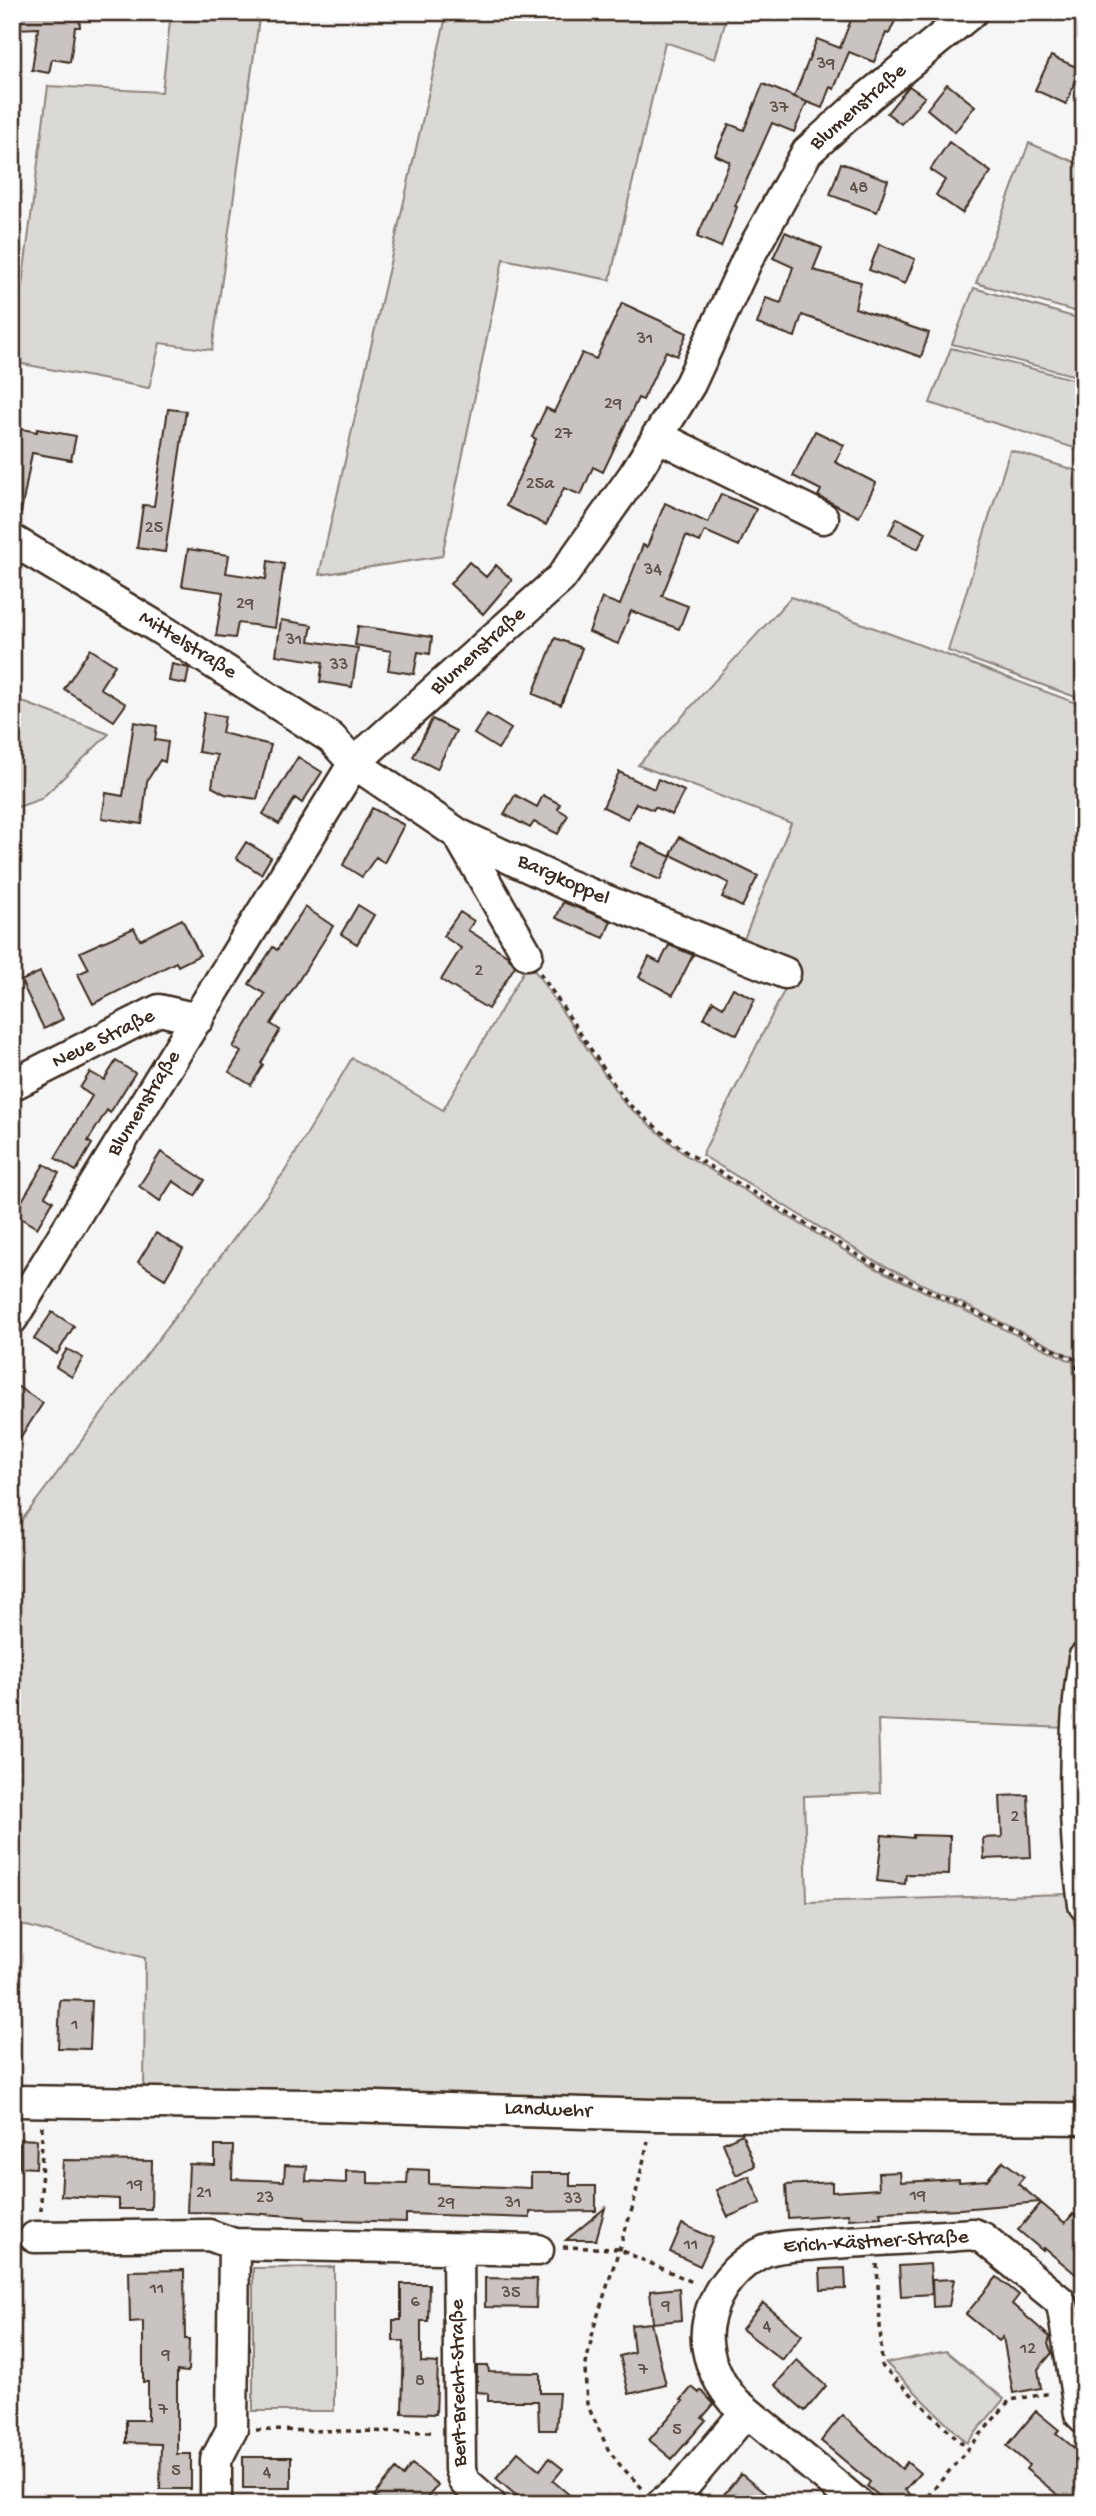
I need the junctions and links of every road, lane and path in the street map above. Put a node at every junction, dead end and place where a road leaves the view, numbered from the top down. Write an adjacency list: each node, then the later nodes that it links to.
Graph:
1 (972, 12): 2 (street, Blumenstraße)
2 (657, 436): 3 (street); 5 (street, Blumenstraße)
3 (823, 518)
4 (12, 540): 5 (street, Mittelstraße)
5 (354, 763): 6 (street, Bargkoppel); 9 (street, Blumenstraße)
6 (458, 834): 7 (street); 8 (street, Bargkoppel)
7 (527, 954): 12 (path)
8 (785, 973)
9 (198, 1019): 10 (street, Neue Straße); 11 (street, Blumenstraße)
10 (12, 1085)
11 (12, 1319)
12 (1084, 1399)
13 (1084, 1658): 14 (street)
14 (1084, 1905)
15 (12, 2101): 16 (street, Landwehr)
16 (42, 2101): 17 (street, Landwehr); 19 (path)
17 (655, 2115): 18 (street, Landwehr); 22 (path)
18 (1084, 2119)
19 (35, 2237): 21 (street)
20 (877, 2240): 25 (street, Erich-Kästner-Straße); 26 (street, Erich-Kästner-Straße); 31 (path)
21 (234, 2244): 23 (street); 29 (street)
22 (618, 2249): 24 (path); 25 (path); 32 (path)
23 (458, 2250): 24 (street); 30 (street, Bert-Brecht-Straße)
24 (538, 2250)
25 (719, 2292): 27 (street, Erich-Kästner-Straße)
26 (1078, 2373): 28 (street, Erich-Kästner-Straße); 31 (path)
27 (747, 2412): 32 (street); 35 (street, Erich-Kästner-Straße)
28 (1084, 2418)
29 (232, 2429): 30 (path); 33 (street)
30 (459, 2431): 34 (street, Bert-Brecht-Straße)
31 (968, 2449): 36 (path)
32 (653, 2496)
33 (216, 2504)
34 (490, 2504)
35 (858, 2504)
36 (921, 2504)

